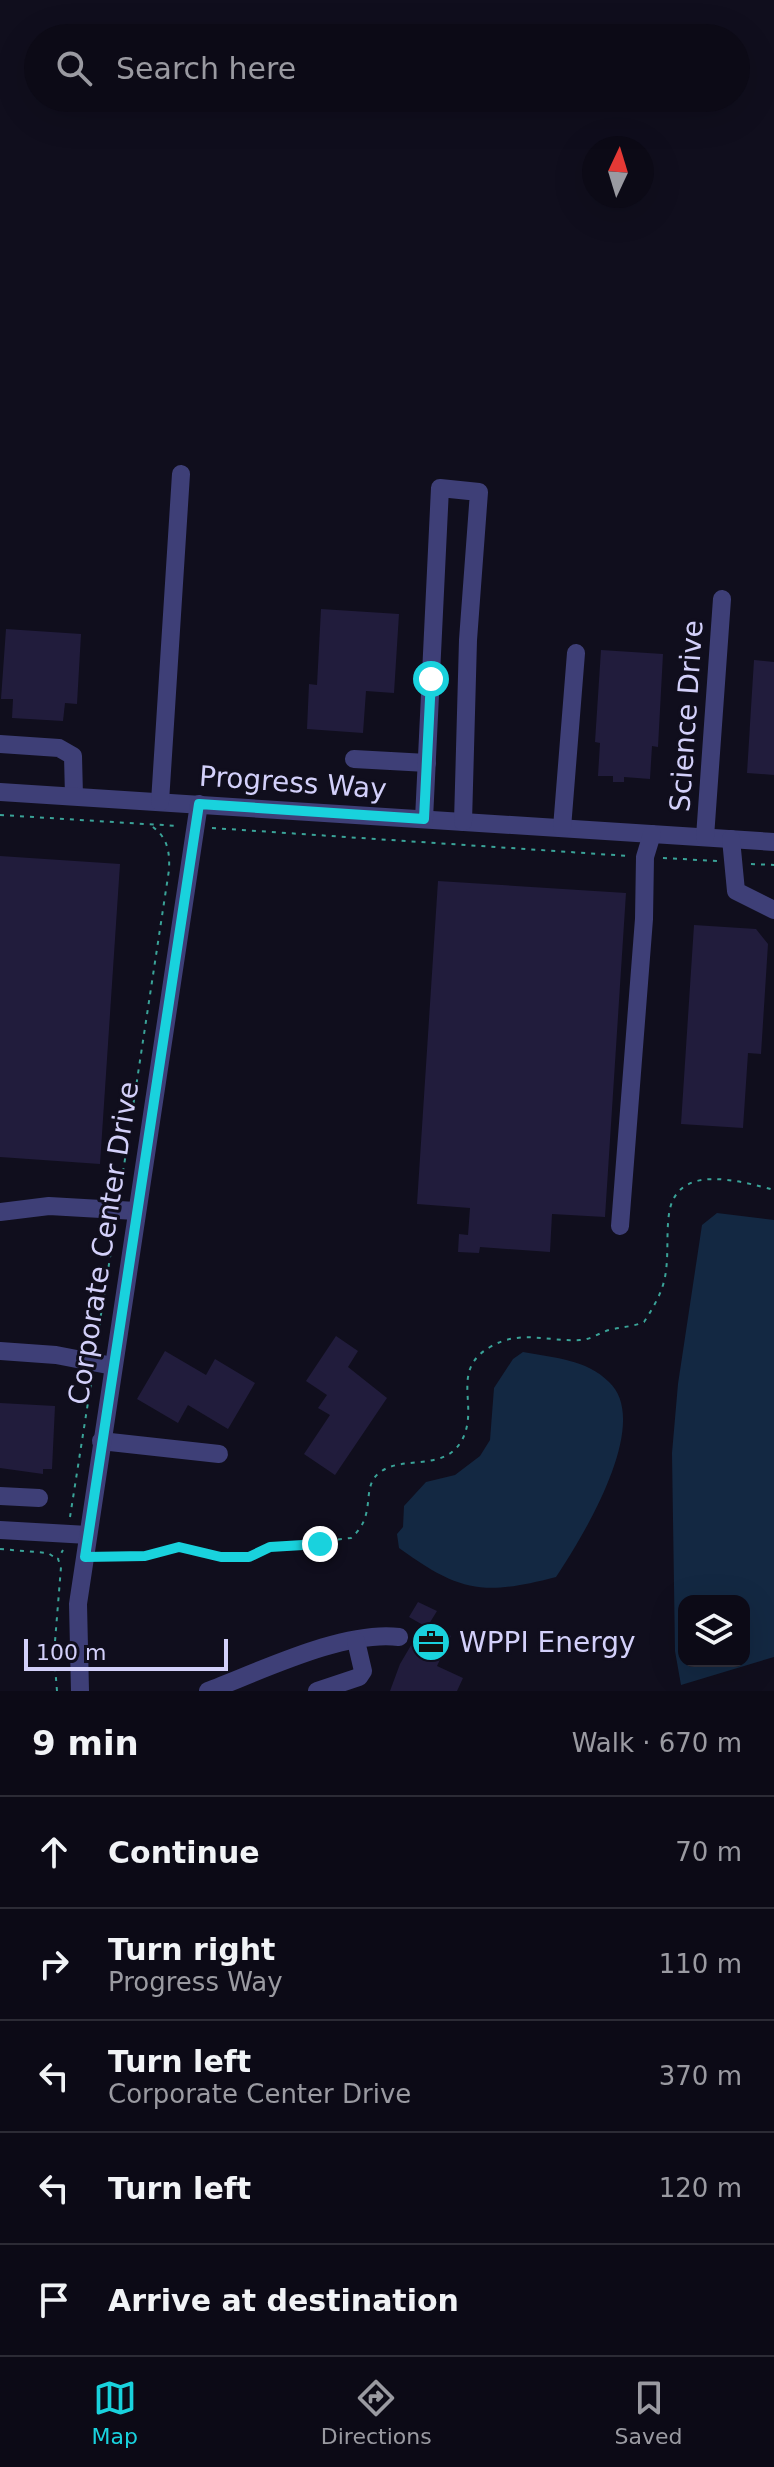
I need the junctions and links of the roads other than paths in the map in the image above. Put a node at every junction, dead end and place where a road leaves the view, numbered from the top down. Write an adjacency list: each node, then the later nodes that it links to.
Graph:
1 (181, 474): 11 (street)
2 (722, 599): 17 (street, Science Drive)
3 (432, 645): 4 (street); 4 (street); 8 (street)
4 (468, 645): 14 (street)
5 (576, 653): 15 (street)
6 (0, 744): 10 (street)
7 (354, 759): 8 (street)
8 (427, 763): 13 (street)
9 (0, 792): 10 (street, Progress Way)
10 (74, 796): 11 (street, Progress Way)
11 (160, 802): 12 (street, Progress Way)
12 (199, 804): 13 (street, Progress Way); 21 (street, Corporate Center Drive)
13 (424, 819): 14 (street, Progress Way)
14 (463, 822): 15 (street, Progress Way)
15 (562, 828): 16 (street, Progress Way)
16 (652, 834): 17 (street, Progress Way); 23 (street)
17 (705, 837): 18 (street, Progress Way)
18 (731, 839): 19 (street, Progress Way); 20 (street)
19 (774, 842)
20 (774, 910)
21 (127, 1210): 22 (street); 25 (street, Corporate Center Drive)
22 (0, 1212)
23 (620, 1226)
24 (0, 1351): 25 (street)
25 (113, 1366): 26 (street, Corporate Center Drive)
26 (101, 1441): 27 (street); 31 (street, Corporate Center Drive)
27 (219, 1454)
28 (0, 1496): 29 (street)
29 (39, 1498)
30 (0, 1530): 31 (street)
31 (88, 1535): 34 (street, Corporate Center Drive)
32 (399, 1637): 33 (street)
33 (356, 1641): 35 (street); 36 (street)
34 (80, 1691)
35 (208, 1691)
36 (317, 1691)

